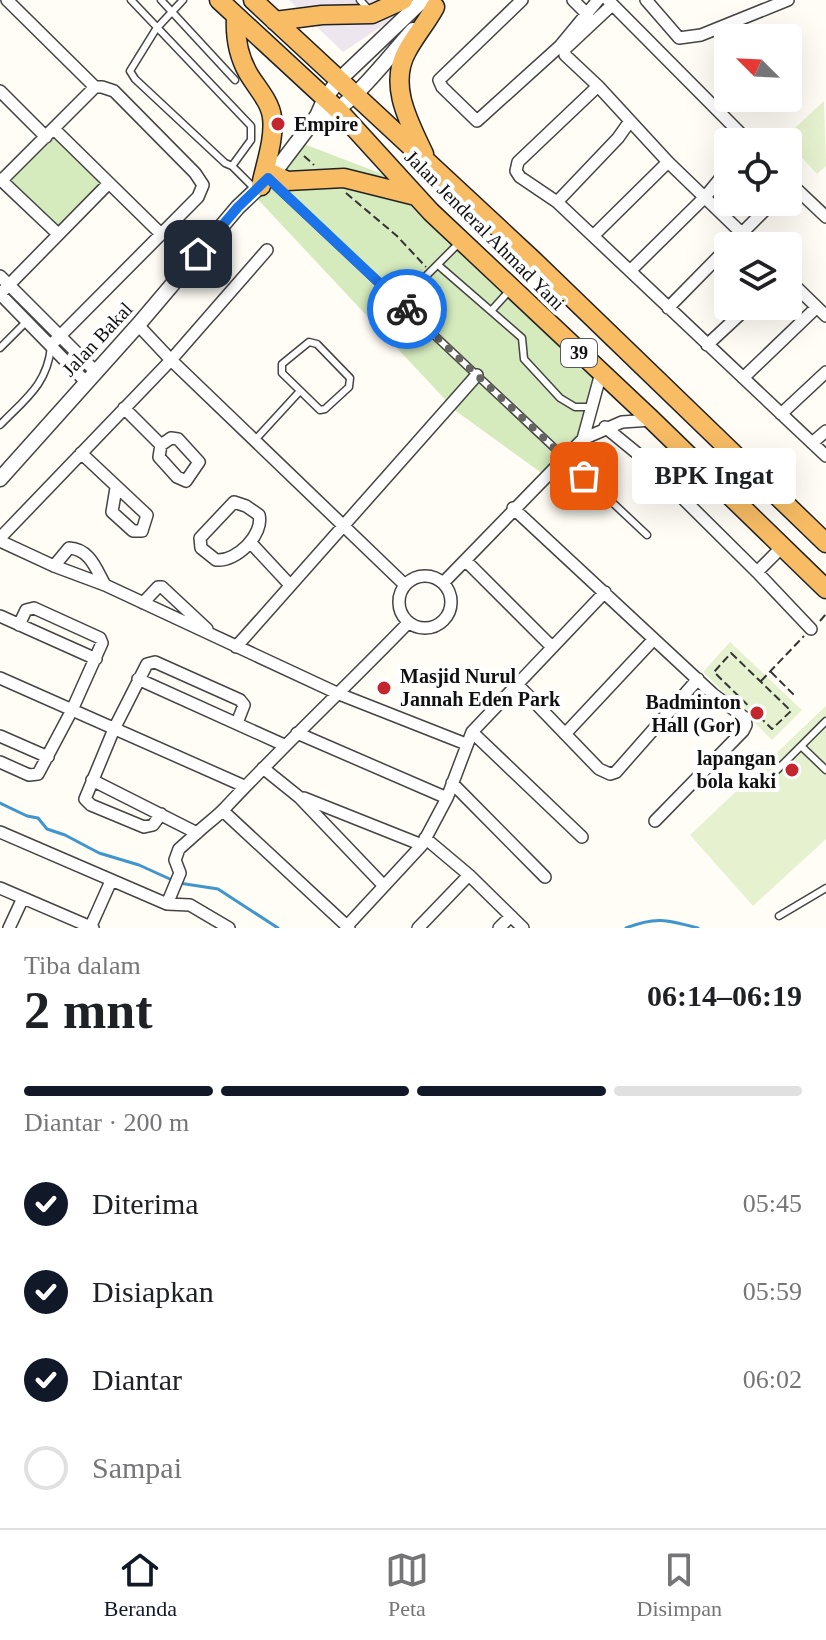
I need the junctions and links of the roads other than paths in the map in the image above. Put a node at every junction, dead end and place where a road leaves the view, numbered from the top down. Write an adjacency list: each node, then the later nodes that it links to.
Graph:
1 (7, 0): 25 (street)
2 (131, 0): 21 (lane)
3 (161, 0): 17 (lane)
4 (183, 0): 17 (lane)
5 (219, 0): 19 (highway, Jalan Jenderal Ahmad Yani / 39)
6 (253, 0): 20 (highway, Jalan Jenderal Ahmad Yani / 39)
7 (360, 0): 8 (lane)
8 (384, 0)
9 (403, 0): 20 (highway)
10 (522, 0): 18 (street)
11 (573, 0): 18 (street)
12 (598, 0): 18 (street)
13 (646, 0): 14 (street)
14 (788, 0)
15 (434, 2): 23 (street); 27 (street); 32 (highway)
16 (610, 2): 24 (street); 30 (street)
17 (172, 12): 21 (lane); 22 (lane)
18 (588, 15)
19 (236, 18): 28 (highway, Jalan Jenderal Ahmad Yani / 39); 36 (highway)
20 (275, 21): 23 (highway, Jalan Jenderal Ahmad Yani / 39)
21 (156, 29): 34 (lane); 34 (lane)
22 (235, 80)
23 (339, 80): 27 (highway, Jalan Jenderal Ahmad Yani / 39); 28 (street)
24 (598, 86): 29 (street); 42 (street)
25 (95, 87): 31 (street); 47 (street)
26 (0, 91): 31 (street)
27 (354, 95): 28 (street); 32 (highway, Jalan Jenderal Ahmad Yani / 39)
28 (332, 104): 36 (street, Jalan Bakal); 40 (highway, Jalan Jenderal Ahmad Yani / 39)
29 (630, 121): 33 (street); 42 (street)
30 (735, 128)
31 (50, 133): 35 (street); 37 (street)
32 (427, 159): 95 (highway, Jalan Jenderal Ahmad Yani / 39)
33 (668, 162): 41 (street); 49 (street)
34 (232, 166): 36 (lane)
35 (1, 180): 48 (street)
36 (264, 182): 40 (highway); 66 (street, Jalan Bakal); 74 (lane)
37 (109, 183): 47 (street); 48 (street)
38 (714, 186): 41 (street)
39 (802, 196): 44 (street)
40 (418, 197): 50 (highway, Jalan Jenderal Ahmad Yani / 39)
41 (705, 197): 45 (street); 54 (street)
42 (557, 202): 49 (street)
43 (759, 216): 46 (street)
44 (826, 217)
45 (741, 232)
46 (743, 232)
47 (160, 233): 67 (street)
48 (58, 234): 56 (street)
49 (593, 236): 54 (street)
50 (461, 240): 53 (lane); 58 (highway, Jalan Jenderal Ahmad Yani / 39)
51 (267, 250): 71 (street)
52 (714, 262): 61 (street)
53 (438, 265): 57 (lane); 62 (lane)
54 (630, 271): 61 (street)
55 (0, 276): 56 (street)
56 (10, 285): 60 (street); 67 (street)
57 (415, 287)
58 (512, 289): 62 (lane); 73 (highway, Jalan Jenderal Ahmad Yani / 39)
59 (802, 292): 63 (street)
60 (0, 294): 65 (street)
61 (668, 308): 69 (street)
62 (491, 311): 78 (lane)
63 (822, 311): 76 (street)
64 (734, 320): 69 (street)
65 (27, 321): 68 (street); 70 (lane)
66 (138, 325): 71 (street); 75 (street, Jalan Bakal)
67 (61, 336): 68 (street); 75 (street)
68 (51, 345): 75 (street); 82 (lane)
69 (707, 345): 76 (street)
70 (0, 348)
71 (171, 360): 79 (street); 86 (street)
72 (826, 372): 80 (street)
73 (601, 373): 78 (street); 81 (highway, Jalan Jenderal Ahmad Yani / 39)
74 (477, 375): 90 (lane); 96 (street)
75 (90, 376): 92 (street, Jalan Bakal)
76 (743, 378): 80 (street)
77 (300, 391): 77 (lane); 86 (lane)
78 (592, 407): 85 (street)
79 (124, 408): 88 (street); 89 (street)
80 (781, 414): 87 (street)
81 (652, 420): 83 (street); 101 (highway, Jalan Jenderal Ahmad Yani / 39)
82 (0, 425)
83 (605, 427): 85 (street); 104 (street)
84 (826, 431): 87 (street)
85 (583, 439): 90 (street)
86 (255, 440): 96 (street)
87 (812, 443): 91 (street)
88 (161, 445)
89 (81, 453): 93 (street); 98 (street)
90 (563, 456): 94 (street); 97 (lane)
91 (826, 456)
92 (0, 479)
93 (116, 488)
94 (513, 508): 102 (street); 110 (street)
95 (805, 523): 100 (highway, Jalan Jenderal Ahmad Yani / 39); 101 (highway)
96 (346, 526): 107 (street); 108 (street)
97 (647, 535)
98 (0, 540): 103 (street)
99 (250, 542): 99 (street); 107 (street)
100 (826, 543)
101 (782, 547): 104 (street); 109 (highway, Jalan Jenderal Ahmad Yani / 39)
102 (466, 561): 105 (street); 119 (street)
103 (54, 566): 106 (street); 106 (street)
104 (757, 572): 115 (street)
105 (443, 583): 108 (street); 113 (street)
106 (105, 585): 111 (street)
107 (290, 585): 118 (street)
108 (405, 585): 113 (street)
109 (826, 589)
110 (605, 592): 117 (street); 119 (street)
111 (143, 603): 116 (street); 116 (street)
112 (0, 616): 114 (street)
113 (408, 623): 125 (street)
114 (19, 625): 120 (street); 120 (street)
115 (811, 629)
116 (215, 638): 118 (street)
117 (654, 639): 123 (street); 132 (street)
118 (236, 647): 125 (street)
119 (552, 647): 124 (street)
120 (96, 659): 126 (street)
121 (0, 678): 126 (street)
122 (138, 679): 128 (street); 128 (street); 129 (street)
123 (698, 679): 132 (street); 149 (street)
124 (517, 684): 130 (street); 132 (street)
125 (339, 694): 131 (street); 134 (street)
126 (72, 710): 129 (street); 137 (street)
127 (826, 721): 136 (lane)
128 (237, 723): 135 (street)
129 (114, 729): 142 (street); 144 (street)
130 (472, 732): 134 (street); 152 (street)
131 (297, 733): 135 (street); 146 (street)
132 (565, 734)
133 (0, 736): 137 (street)
134 (466, 744): 143 (street)
135 (284, 745): 139 (street)
136 (801, 746): 140 (lane); 141 (lane)
137 (48, 757): 138 (street)
138 (0, 762)
139 (263, 768): 144 (street); 145 (street)
140 (777, 770)
141 (826, 770)
142 (92, 780): 148 (street); 148 (street)
143 (452, 783): 146 (street); 155 (street)
144 (244, 786): 147 (street)
145 (299, 797): 153 (street); 157 (street)
146 (447, 798): 153 (street)
147 (223, 811): 151 (street); 165 (street)
148 (161, 814): 151 (street)
149 (655, 821)
150 (0, 832): 156 (street)
151 (197, 833): 161 (street)
152 (582, 837)
153 (424, 842): 154 (street); 157 (street)
154 (469, 875): 162 (street); 169 (street)
155 (545, 877)
156 (111, 881): 161 (street); 167 (street)
157 (384, 886): 165 (street)
158 (0, 888): 160 (street)
159 (826, 888): 163 (lane)
160 (23, 898): 166 (street); 167 (street)
161 (168, 902): 164 (street)
162 (511, 916): 170 (street); 171 (street)
163 (779, 916)
164 (214, 924): 168 (street)
165 (348, 927)
166 (9, 928)
167 (91, 928)
168 (229, 928)
169 (418, 928)
170 (499, 928)
171 (523, 928)

